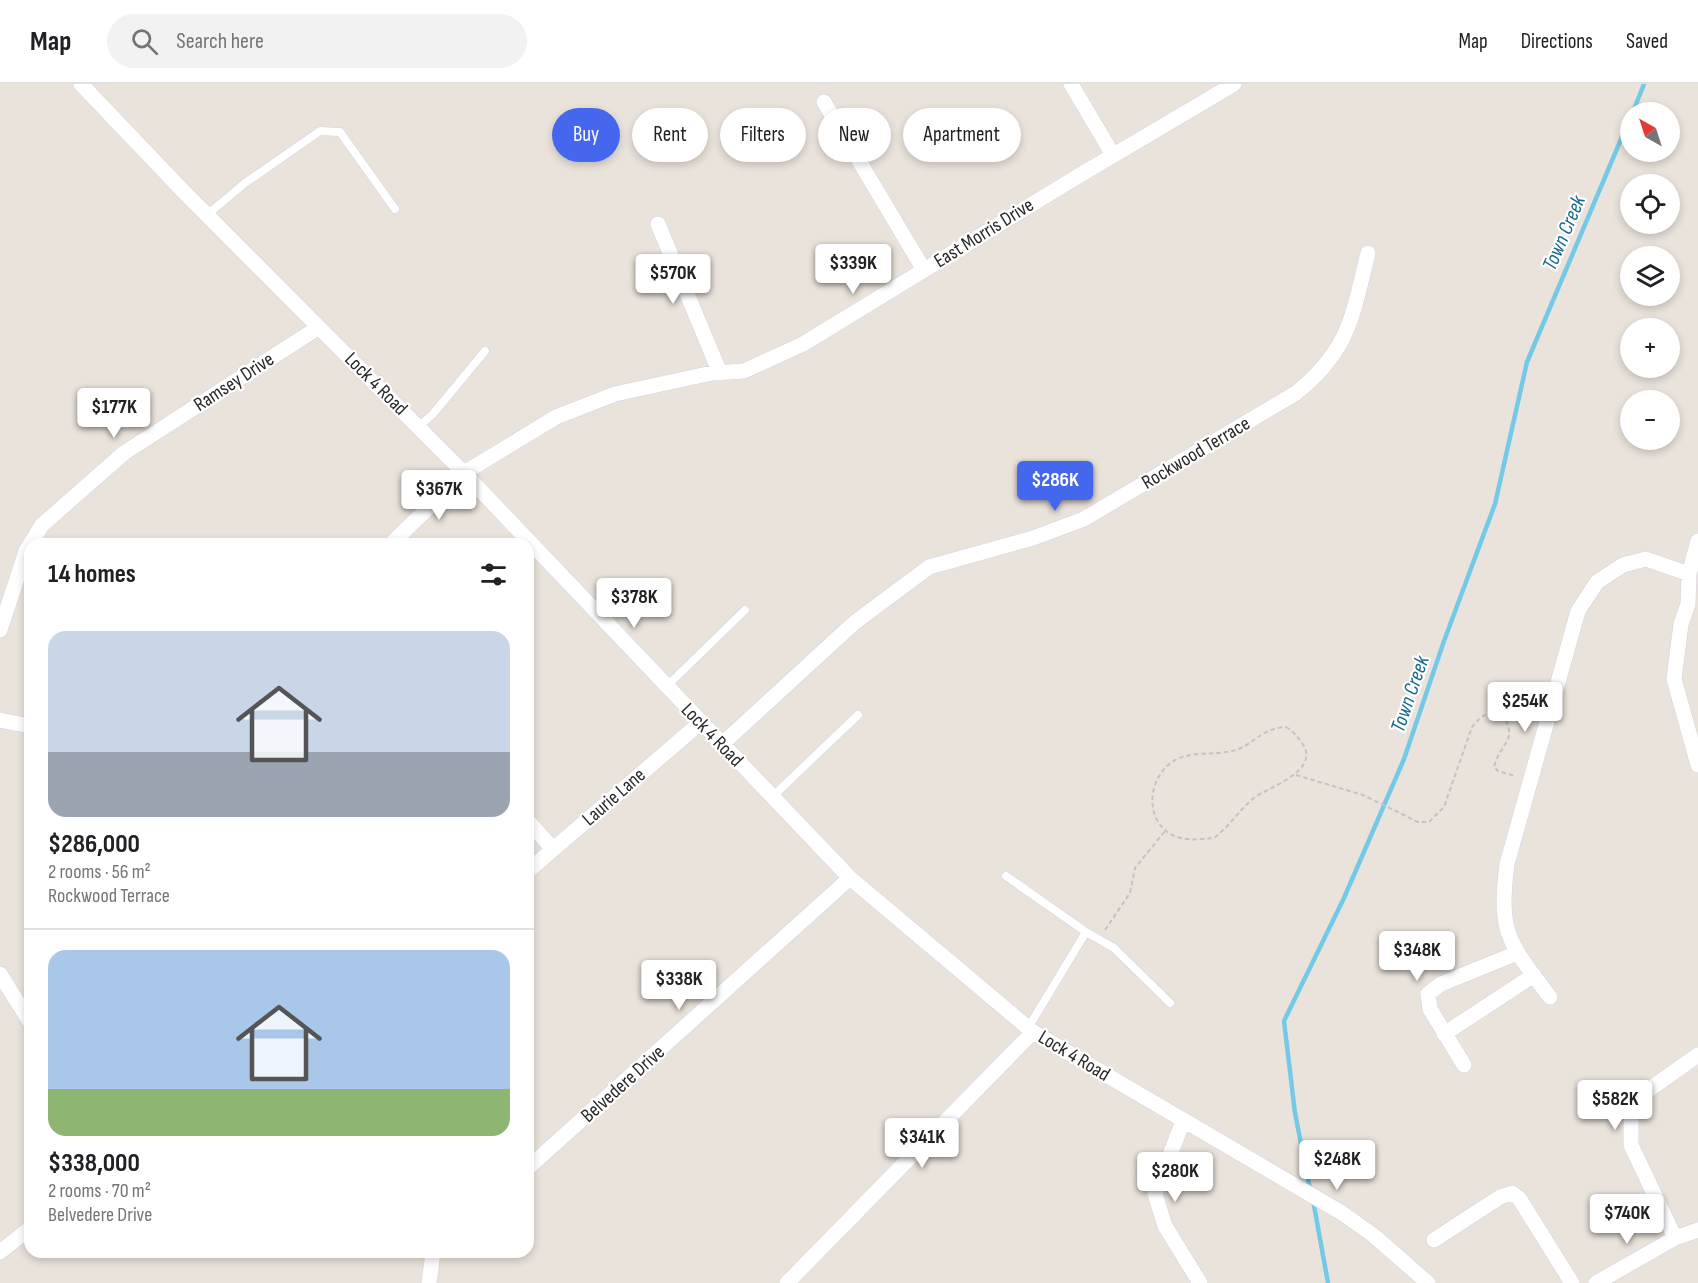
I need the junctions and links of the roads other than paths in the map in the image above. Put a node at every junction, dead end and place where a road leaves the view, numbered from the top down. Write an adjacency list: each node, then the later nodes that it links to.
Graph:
1 (81, 84): 7 (street, Lock 4 Road)
2 (1071, 84): 5 (street)
3 (1234, 84): 5 (street, East Morris Drive)
4 (824, 102): 10 (street)
5 (1113, 155): 10 (street, East Morris Drive)
6 (395, 209): 7 (lane)
7 (207, 214): 11 (street, Lock 4 Road)
8 (658, 224): 13 (street)
9 (1368, 253): 30 (street, Rockwood Terrace)
10 (924, 270): 13 (street, East Morris Drive)
11 (319, 327): 14 (street, Lock 4 Road); 16 (street, Ramsey Drive)
12 (485, 351): 14 (lane)
13 (720, 373): 15 (street, East Morris Drive)
14 (418, 427): 15 (street, Lock 4 Road)
15 (464, 473): 17 (street, East Morris Drive); 18 (street, Lock 4 Road)
16 (34, 538)
17 (398, 538)
18 (525, 538)
19 (1698, 541): 22 (street)
20 (534, 548): 25 (street, Lock 4 Road)
21 (24, 557): 24 (street, Ramsey Drive)
22 (1689, 574): 31 (street); 39 (street)
23 (745, 610): 25 (lane)
24 (0, 630)
25 (665, 687): 28 (street, Lock 4 Road)
26 (858, 715): 32 (lane)
27 (0, 720): 29 (street)
28 (699, 723): 30 (street, Lock 4 Road); 34 (street, Laurie Lane)
29 (24, 725)
30 (721, 745): 32 (street, Lock 4 Road)
31 (1698, 765)
32 (772, 798): 37 (street, Lock 4 Road)
33 (534, 828): 34 (street)
34 (553, 849): 35 (street, Laurie Lane)
35 (534, 866)
36 (1006, 876): 38 (lane)
37 (850, 878): 45 (street, Lock 4 Road); 50 (street, Belvedere Drive)
38 (1086, 932): 43 (lane); 45 (lane)
39 (1517, 952): 41 (street); 46 (street)
40 (0, 974): 44 (street)
41 (1534, 975): 42 (street); 46 (street)
42 (1550, 997)
43 (1170, 1003)
44 (24, 1012)
45 (1031, 1030): 49 (street, Lock 4 Road); 58 (street)
46 (1444, 1034): 48 (street)
47 (1698, 1055): 53 (street)
48 (1464, 1065)
49 (1183, 1121): 59 (street); 60 (street, Lock 4 Road)
50 (534, 1163)
51 (1698, 1230): 53 (street)
52 (24, 1233): 55 (street)
53 (1675, 1238): 62 (street)
54 (1434, 1240): 61 (street)
55 (0, 1252)
56 (432, 1258): 57 (street)
57 (429, 1283)
58 (787, 1283)
59 (1200, 1283)
60 (1428, 1283)
61 (1572, 1283)
62 (1596, 1283)

